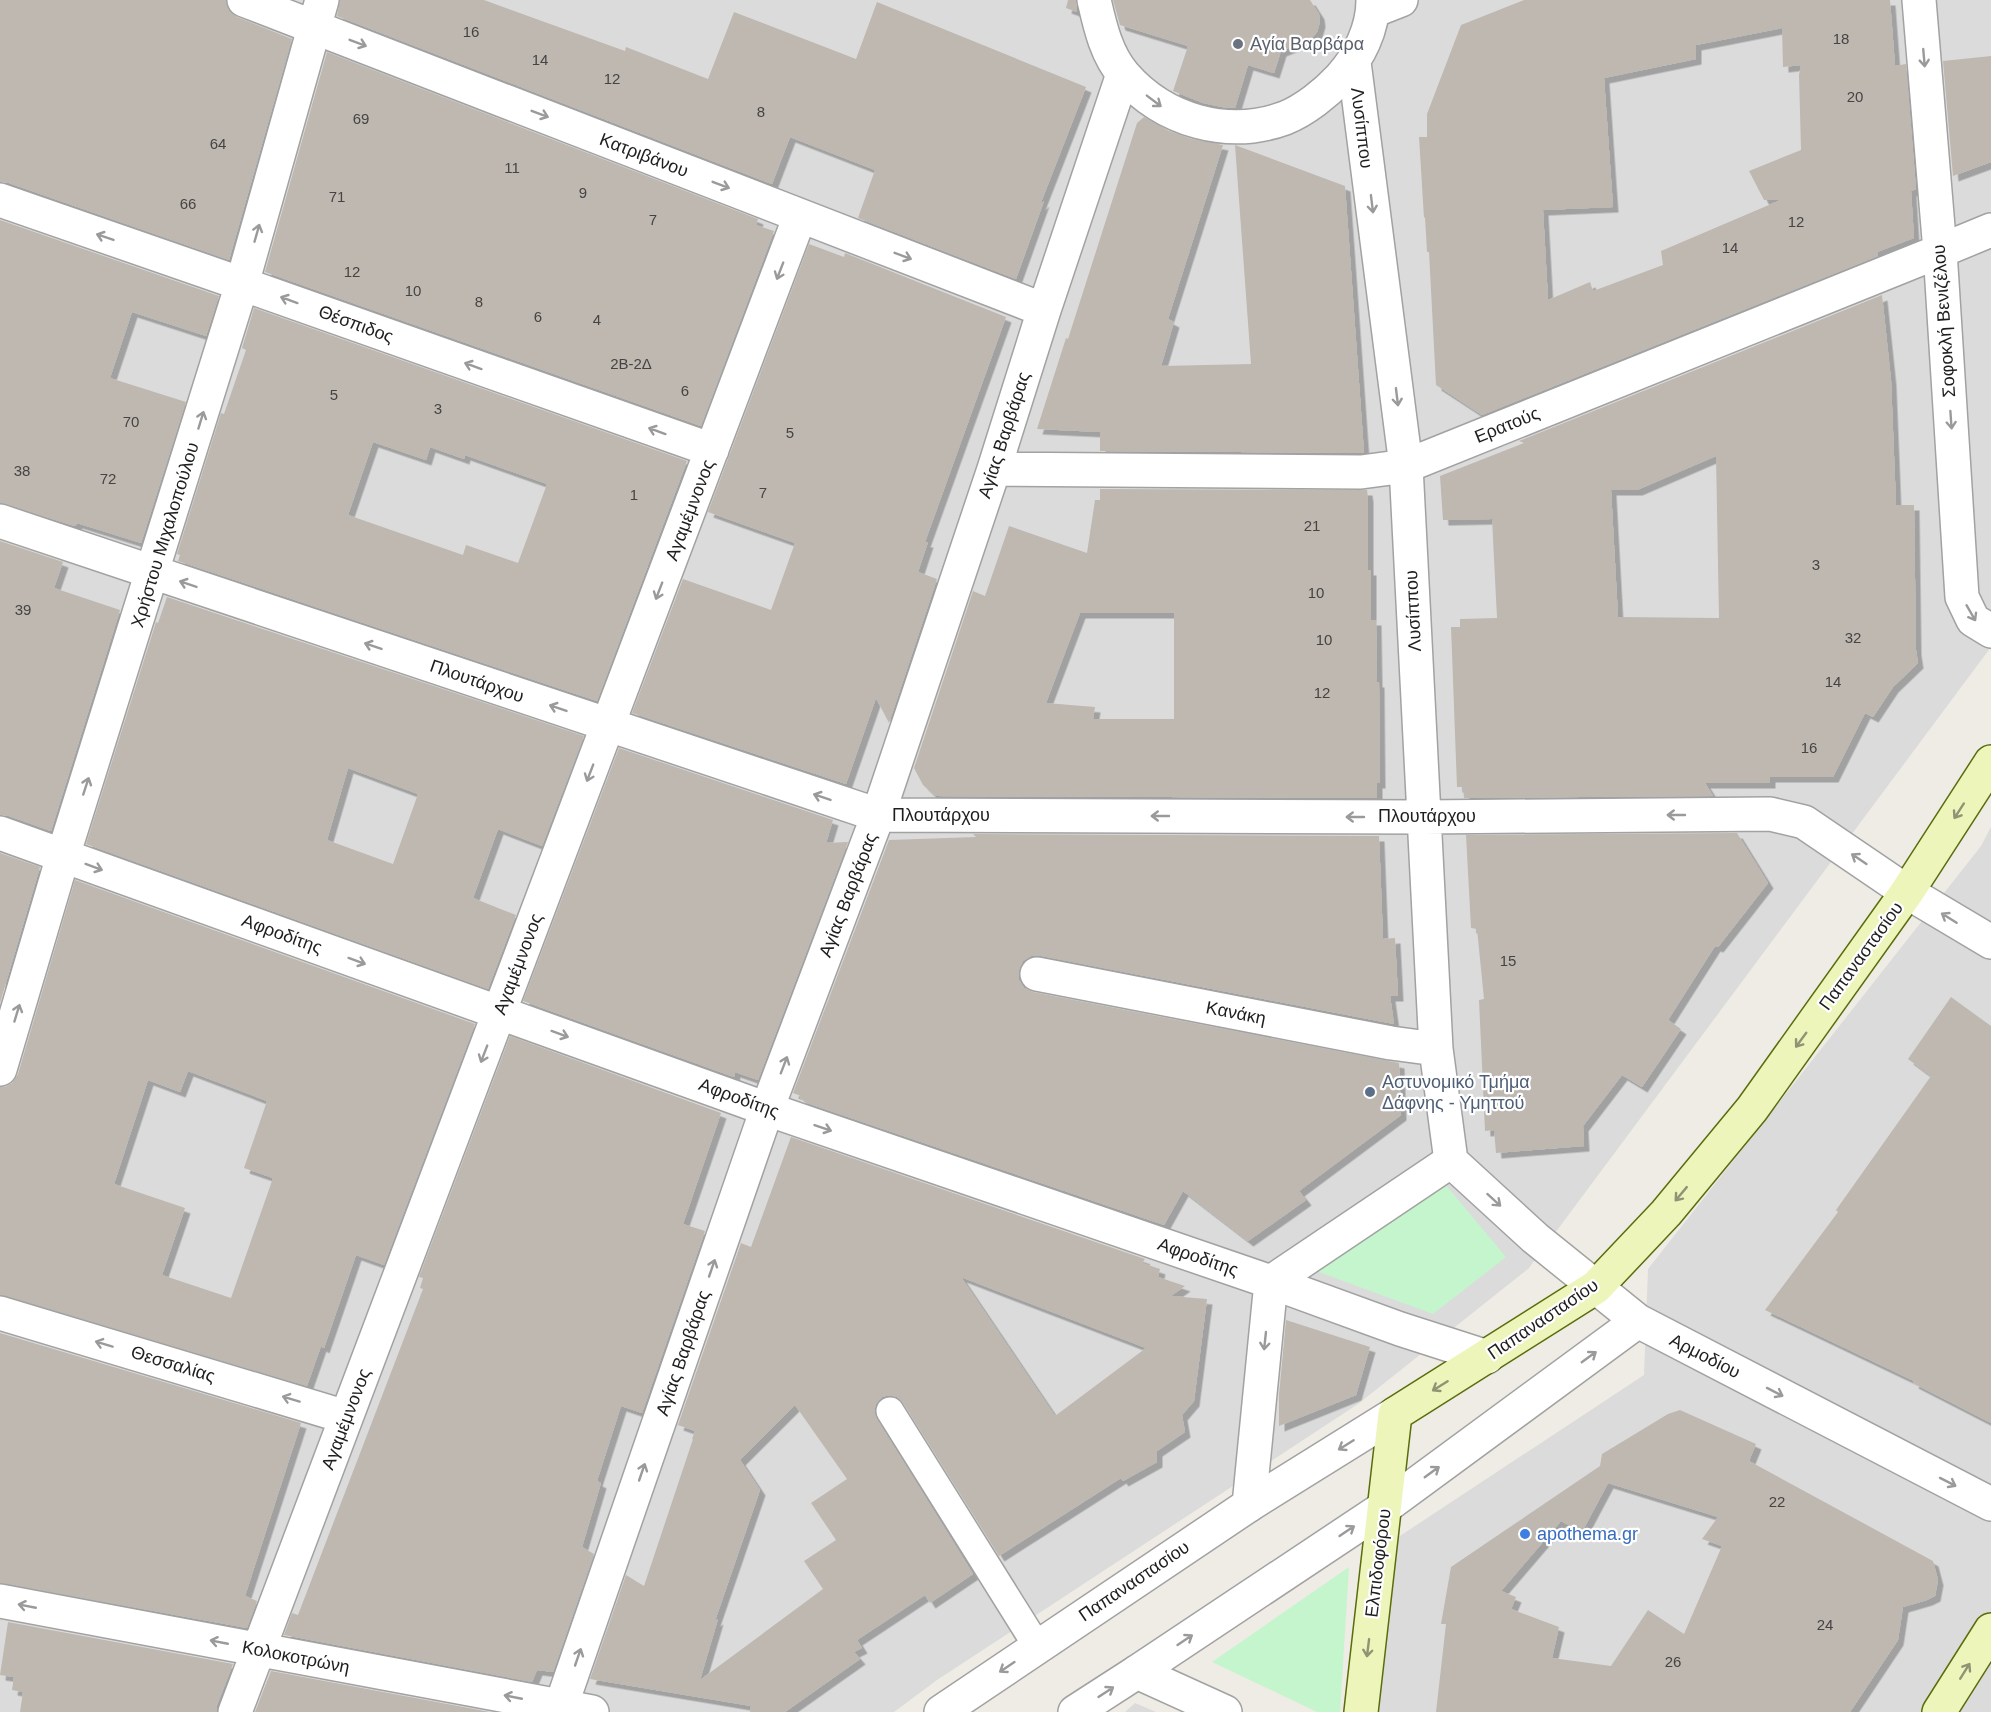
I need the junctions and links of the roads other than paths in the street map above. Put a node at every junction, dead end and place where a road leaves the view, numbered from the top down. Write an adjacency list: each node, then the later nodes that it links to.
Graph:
1 (244, 0): 5 (street, Κατριβάνου)
2 (1094, 0): 7 (street)
3 (1919, 0): 11 (street, Σοφοκλή Βενιζέλου, one-way to 11)
4 (1382, 4): 6 (street)
5 (319, 13): 9 (street, Κατριβάνου, one-way to 9); 12 (street, Χρήστου Μιχαλοπούλου, one-way to 5)
6 (1354, 62): 7 (street, one-way to 6); 15 (street, Λυσίππου, one-way to 15)
7 (1123, 74): 13 (street, Αγίας Βαρβάρας)
8 (0, 200): 12 (street, Θέσπιδος, one-way to 8)
9 (800, 216): 13 (street, Κατριβάνου, one-way to 13); 14 (street, Αγαμέμνονος, one-way to 14)
10 (1991, 230): 11 (street, Ερατούς)
11 (1940, 251): 15 (street, Ερατούς); 19 (street, Σοφοκλή Βενιζέλου, one-way to 19)
12 (242, 284): 14 (street, Θέσπιδος, one-way to 12); 18 (street, Χρήστου Μιχαλοπούλου, one-way to 12)
13 (1044, 310): 16 (street, Αγίας Βαρβάρας)
14 (712, 450): 20 (street, Αγαμέμνονος, one-way to 20)
15 (1406, 466): 16 (street, Ερατούς); 23 (street, Λυσίππου)
16 (994, 469): 22 (street, Αγίας Βαρβάρας)
17 (0, 521): 18 (street, Πλουτάρχου)
18 (154, 573): 20 (street, Πλουτάρχου, one-way to 18); 25 (street, Χρήστου Μιχαλοπούλου, one-way to 18)
19 (1991, 631)
20 (608, 725): 22 (street, Πλουτάρχου, one-way to 20); 29 (street, Αγαμέμνονος, one-way to 29)
21 (1991, 762): 26 (main road, Παπαναστασίου, one-way to 26)
22 (878, 815): 23 (street, Πλουτάρχου, one-way to 22); 32 (street, Αγίας Βαρβάρας, one-way to 22)
23 (1423, 817): 26 (street, Πλουτάρχου, one-way to 23); 30 (street, Λυσίππου)
24 (0, 833): 25 (street, Αφροδίτης)
25 (63, 856): 29 (street, Αφροδίτης, one-way to 29); 31 (street, Χρήστου Μιχαλοπούλου, one-way to 25)
26 (1907, 892): 27 (street, Πλουτάρχου, one-way to 26); 35 (main road, Παπαναστασίου, one-way to 35)
27 (1991, 942)
28 (1037, 974): 30 (street, Κανάκη)
29 (500, 1012): 32 (street, Αφροδίτης, one-way to 32); 41 (street, Αγαμέμνονος, one-way to 41)
30 (1436, 1049): 33 (street, Λυσίππου)
31 (0, 1069)
32 (767, 1109): 34 (street, Αφροδίτης, one-way to 34); 50 (street, Αγίας Βαρβάρας, one-way to 32)
33 (1451, 1161): 34 (street); 35 (street, Αρμοδίου, one-way to 35)
34 (1270, 1282): 38 (street, Αφροδίτης); 42 (street, one-way to 42)
35 (1596, 1287): 37 (street, Αρμοδίου); 38 (main road, Παπαναστασίου)
36 (0, 1313): 41 (street, Θεσσαλίας, one-way to 36)
37 (1638, 1321): 43 (street, Αρμοδίου, one-way to 43); 44 (street, one-way to 37)
38 (1487, 1357): 40 (main road, Παπαναστασίου, one-way to 40)
39 (890, 1410): 47 (lane)
40 (1395, 1414): 42 (street, Παπαναστασίου, one-way to 42); 44 (main road, Ελπιδοφόρου)
41 (346, 1417): 48 (street, Αγαμέμνονος)
42 (1249, 1504): 47 (street, Παπαναστασίου)
43 (1991, 1504)
44 (1385, 1507): 49 (street, one-way to 44); 55 (main road, Ελπιδοφόρου, one-way to 55)
45 (0, 1601): 48 (street, Κολοκοτρώνη, one-way to 45)
46 (1991, 1630): 56 (main road, one-way to 46)
47 (1037, 1646): 52 (street, Παπαναστασίου, one-way to 52)
48 (258, 1649): 50 (street, Κολοκοτρώνη, one-way to 48); 51 (street, Αγαμέμνονος)
49 (1137, 1672): 53 (street, one-way to 49); 54 (street)
50 (570, 1710)
51 (235, 1712)
52 (941, 1712)
53 (1075, 1712)
54 (1225, 1712)
55 (1361, 1712)
56 (1939, 1712)

